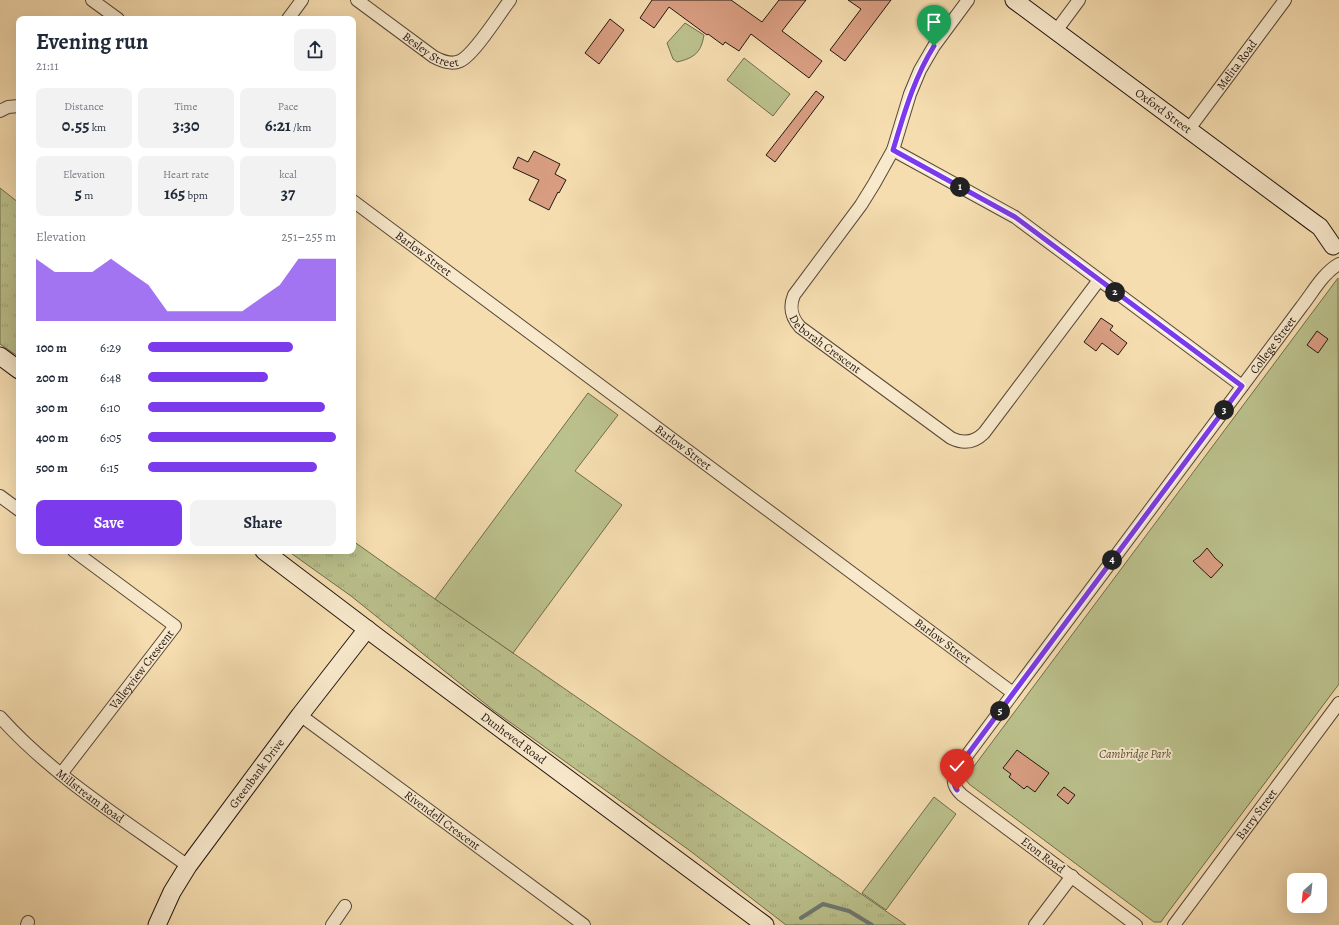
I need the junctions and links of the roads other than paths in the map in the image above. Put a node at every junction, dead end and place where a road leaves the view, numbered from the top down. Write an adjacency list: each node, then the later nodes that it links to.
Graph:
1 (92, 0): 9 (street)
2 (302, 0): 10 (street)
3 (357, 0): 4 (street, Besley Street)
4 (510, 0)
5 (968, 0): 15 (street, Deborah Crescent)
6 (1014, 0): 11 (street, Oxford Street)
7 (1079, 0): 11 (street)
8 (1285, 0): 14 (street, Melita Road)
9 (114, 16)
10 (290, 16)
11 (1056, 31): 14 (street, Oxford Street)
12 (16, 107): 13 (street)
13 (0, 111)
14 (1189, 129): 17 (street, Oxford Street)
15 (893, 150): 18 (street); 18 (street, Deborah Crescent)
16 (356, 203): 27 (street, Barlow Street)
17 (1337, 248): 21 (street, College Street)
18 (1099, 280): 21 (street)
19 (0, 356): 20 (street)
20 (16, 368)
21 (1242, 386): 27 (street, College Street)
22 (0, 496): 23 (street)
23 (16, 508)
24 (78, 554): 31 (street, Valleyview Crescent)
25 (268, 554): 26 (street, Dunheved Road)
26 (367, 628): 29 (street, Greenbank Drive); 39 (street, Dunheved Road)
27 (1013, 693): 32 (street, College Street)
28 (1339, 703): 42 (street, Barry Street)
29 (300, 715): 33 (street, Greenbank Drive); 38 (street, Rivendell Crescent)
30 (0, 718): 31 (street, Millstream Road)
31 (61, 774): 33 (street, Millstream Road)
32 (954, 782): 34 (street, Eton Road)
33 (188, 866): 36 (street, Greenbank Drive)
34 (1072, 876): 40 (street); 41 (street, Eton Road)
35 (345, 906): 37 (street)
36 (157, 925)
37 (332, 925)
38 (584, 925)
39 (765, 925)
40 (1035, 925)
41 (1136, 925)
42 (1174, 925)

